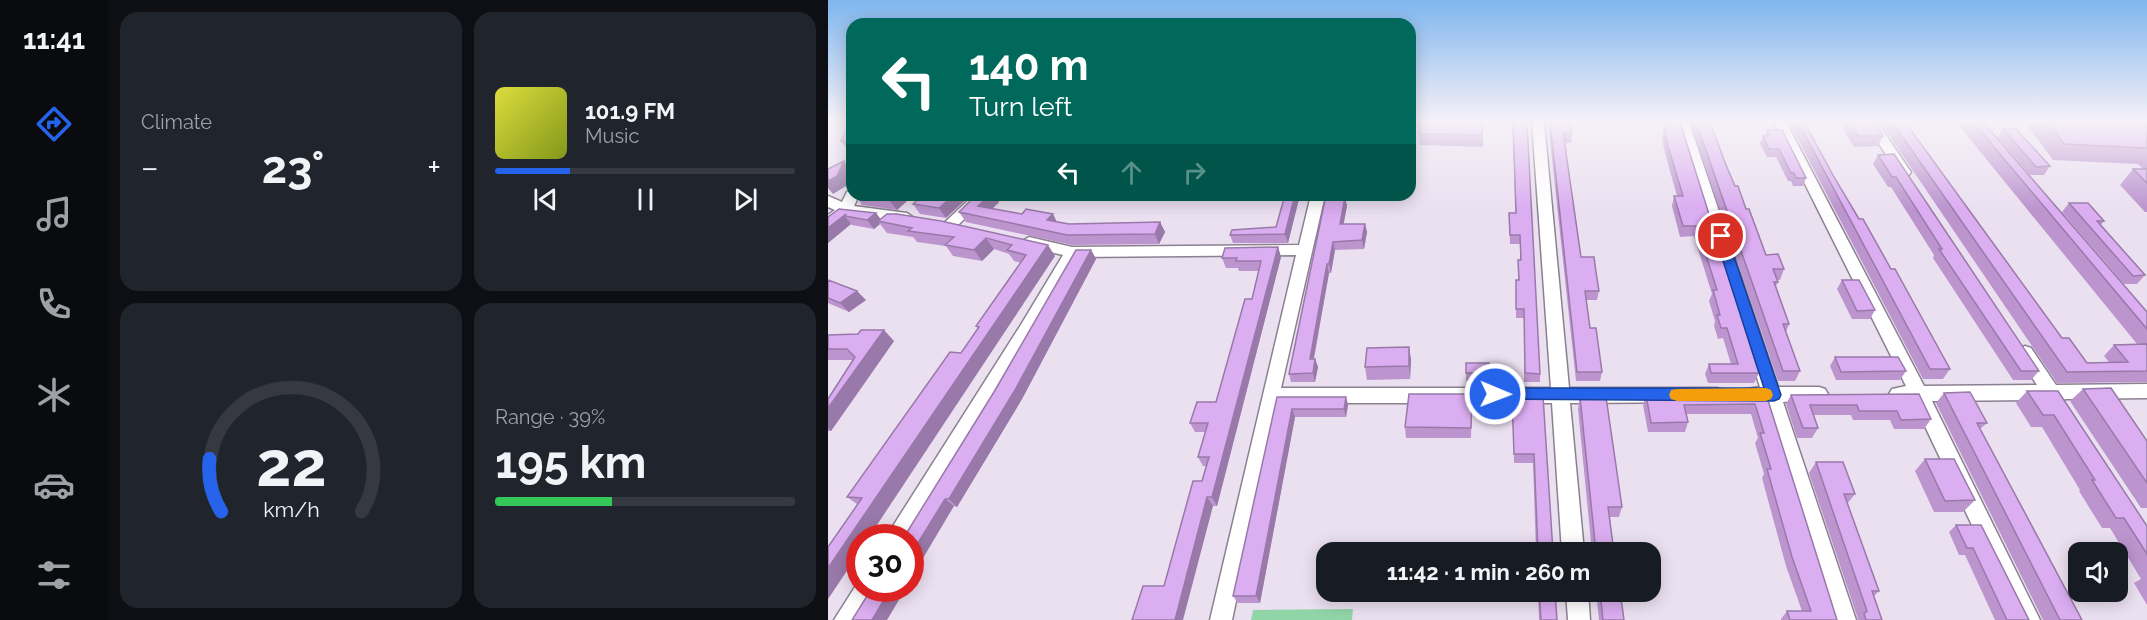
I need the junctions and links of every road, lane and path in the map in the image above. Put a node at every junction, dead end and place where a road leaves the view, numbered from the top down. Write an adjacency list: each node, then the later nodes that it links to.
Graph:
1 (1540, 151): 22 (street)
2 (1693, 151): 23 (street)
3 (1795, 151): 21 (street)
4 (1890, 151): 5 (street)
5 (1916, 190)
6 (828, 201): 9 (street)
7 (973, 201): 11 (street)
8 (1317, 201): 14 (street)
9 (849, 202): 10 (street); 11 (street)
10 (828, 223)
11 (939, 223): 12 (street)
12 (973, 230)
13 (1017, 239): 15 (street)
14 (1306, 250): 15 (street); 24 (street)
15 (1072, 252): 26 (street)
16 (2013, 335): 18 (street)
17 (2147, 391): 18 (street)
18 (2052, 393): 21 (street); 25 (street)
19 (1840, 394): 23 (street)
20 (1885, 394): 21 (street)
21 (1918, 394): 34 (street)
22 (1560, 395): 23 (street); 24 (street); 27 (street)
23 (1774, 395): 33 (street)
24 (1270, 396): 31 (street)
25 (2064, 413)
26 (905, 524)
27 (1572, 542)
28 (856, 602): 30 (street)
29 (1578, 602): 32 (street)
30 (845, 620)
31 (1221, 620)
32 (1579, 620)
33 (1845, 620)
34 (2029, 620)

